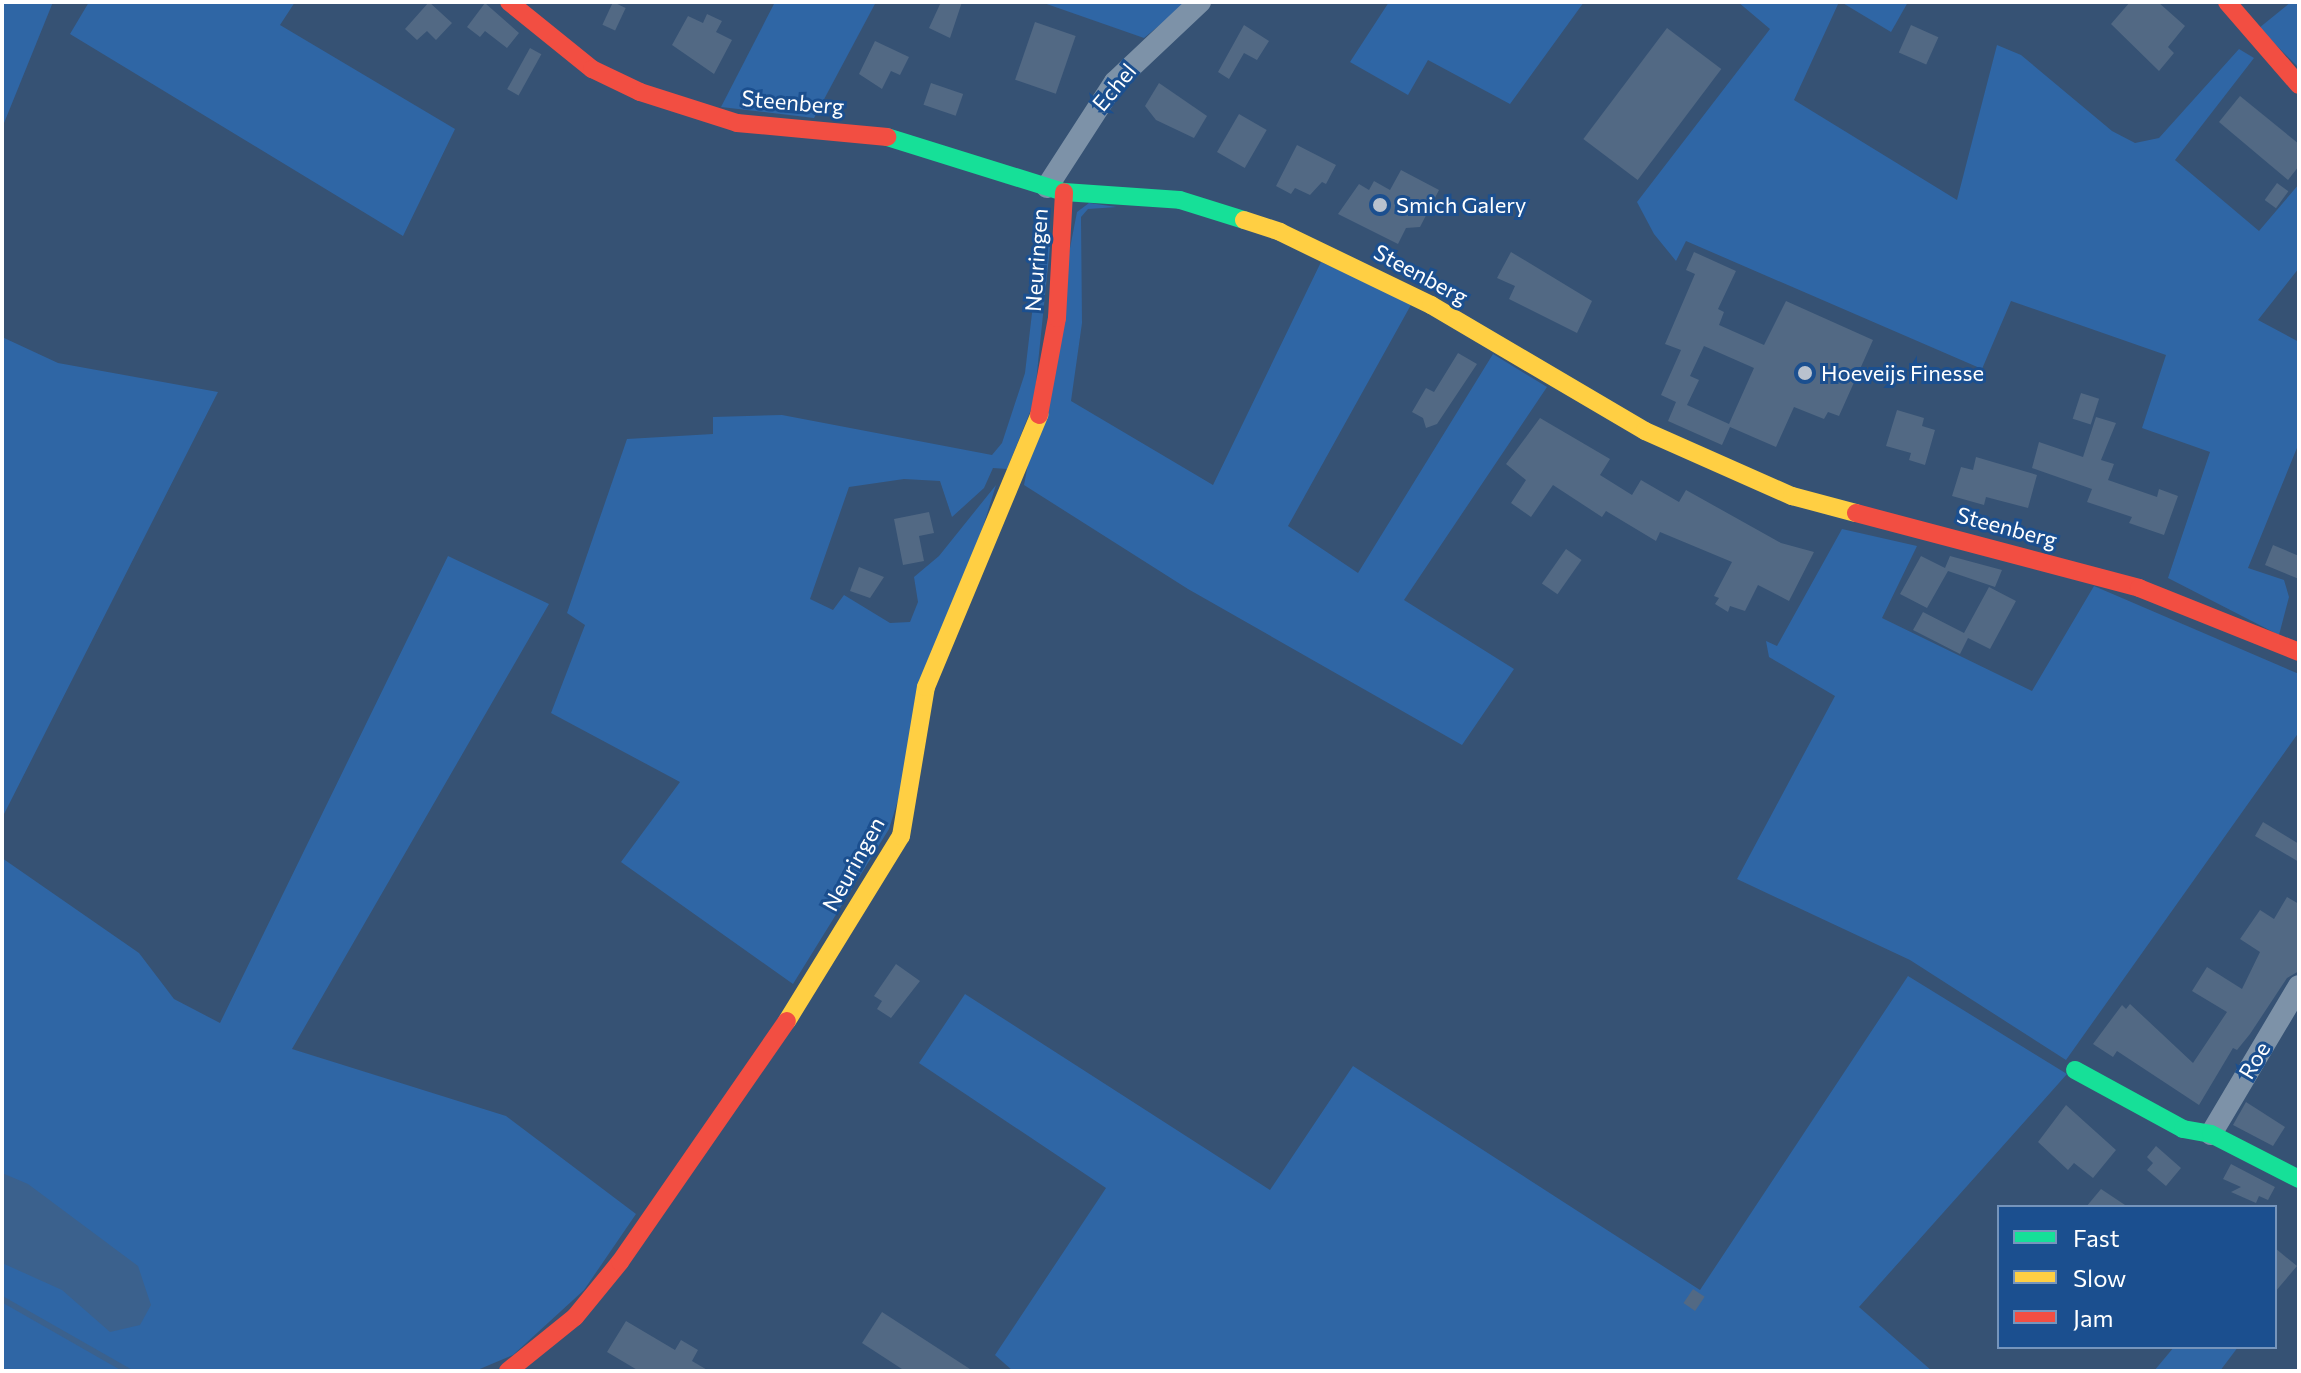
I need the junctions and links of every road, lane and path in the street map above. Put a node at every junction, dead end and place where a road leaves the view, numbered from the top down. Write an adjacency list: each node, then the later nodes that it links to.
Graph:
1 (509, 2): 5 (street, Steenberg)
2 (1200, 2): 5 (street, Echel)
3 (2227, 2): 4 (street)
4 (2299, 85)
5 (1056, 190): 6 (street, Steenberg); 11 (street, Neuringen)
6 (2299, 652)
7 (2299, 986): 9 (street, Roe)
8 (2075, 1070): 9 (street)
9 (2211, 1134): 10 (street)
10 (2299, 1179)
11 (508, 1371)

